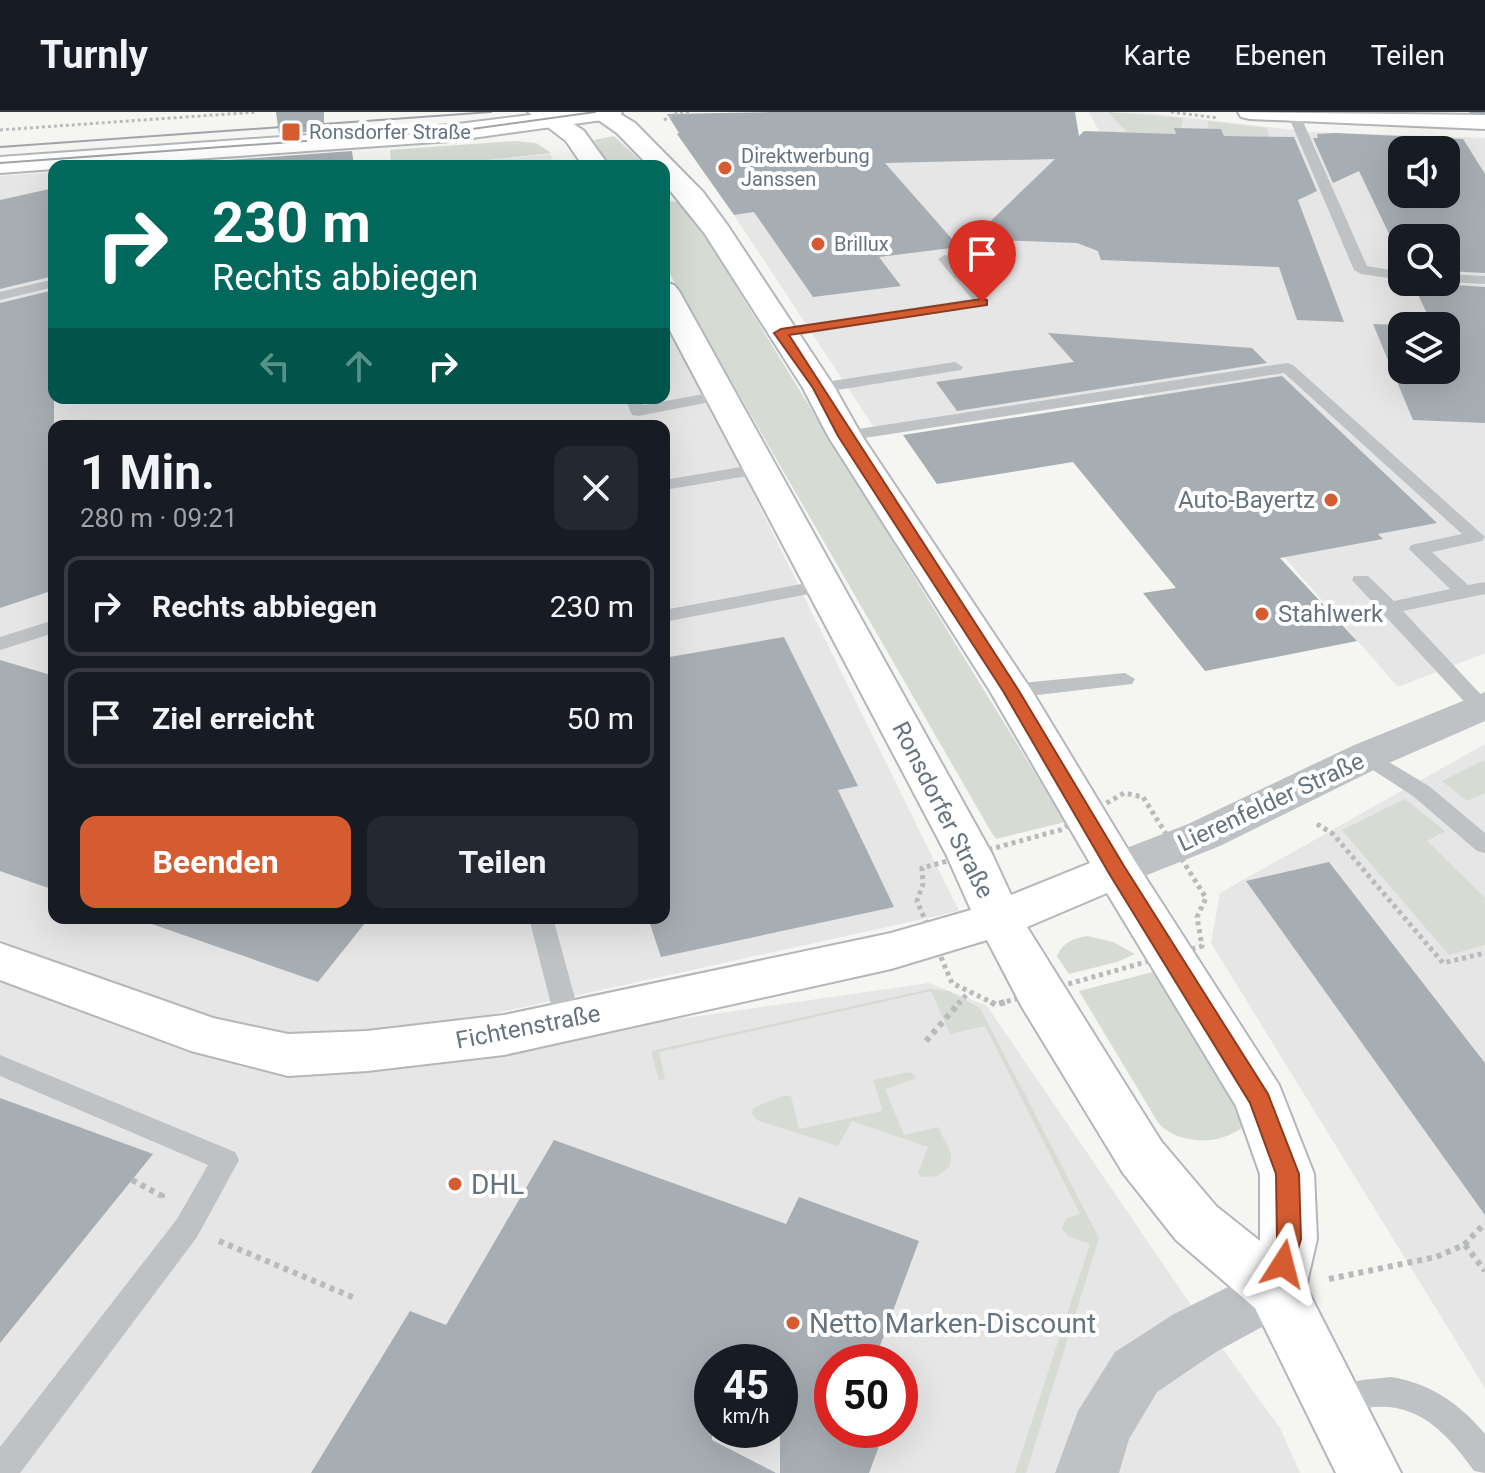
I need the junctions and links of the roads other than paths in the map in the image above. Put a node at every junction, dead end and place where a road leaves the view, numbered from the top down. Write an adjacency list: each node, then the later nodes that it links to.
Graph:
1 (1250, 112): 3 (main road)
2 (555, 115): 4 (main road); 6 (main road); 7 (main road)
3 (1294, 115): 5 (main road); 13 (lane)
4 (622, 117): 8 (main road)
5 (1484, 123)
6 (70, 160)
7 (592, 160)
8 (655, 160)
9 (48, 162): 10 (main road)
10 (0, 165)
11 (670, 178): 19 (main road)
12 (945, 259): 19 (lane)
13 (1388, 274)
14 (1460, 279): 15 (lane)
15 (1485, 280)
16 (48, 284): 17 (lane)
17 (0, 296)
18 (673, 328): 22 (main road, Ronsdorfer Straße)
19 (781, 333): 21 (main road)
20 (955, 367): 21 (lane)
21 (819, 388): 24 (main road)
22 (720, 396): 23 (lane); 25 (main road, Ronsdorfer Straße)
23 (635, 404)
24 (845, 436): 30 (lane); 36 (main road)
25 (759, 469): 26 (lane); 28 (main road, Ronsdorfer Straße)
26 (670, 484)
27 (1361, 580): 31 (lane)
28 (823, 586): 32 (lane); 42 (main road, Ronsdorfer Straße)
29 (1485, 588): 30 (lane)
30 (1464, 592): 31 (lane)
31 (1390, 608): 37 (lane)
32 (670, 615)
33 (48, 628): 34 (lane)
34 (0, 644)
35 (1125, 679): 36 (lane)
36 (1011, 691): 40 (main road)
37 (1482, 705): 38 (street, Lierenfelder Straße)
38 (1367, 756): 39 (lane); 40 (street, Lierenfelder Straße)
39 (1483, 841)
40 (1117, 870): 41 (main road, Lierenfelder Straße); 47 (main road)
41 (1056, 896): 42 (main road, Fichtenstraße)
42 (999, 919): 45 (main road, Fichtenstraße); 47 (main road, Ronsdorfer Straße)
43 (543, 924): 45 (lane)
44 (0, 961): 45 (main road, Fichtenstraße)
45 (568, 1020)
46 (0, 1065): 50 (lane)
47 (1276, 1289): 48 (main road, Ronsdorfer Straße); 51 (street)
48 (1333, 1400): 49 (lane); 52 (main road, Ronsdorfer Straße)
49 (1485, 1460)
50 (0, 1473)
51 (1087, 1473)
52 (1369, 1473)

